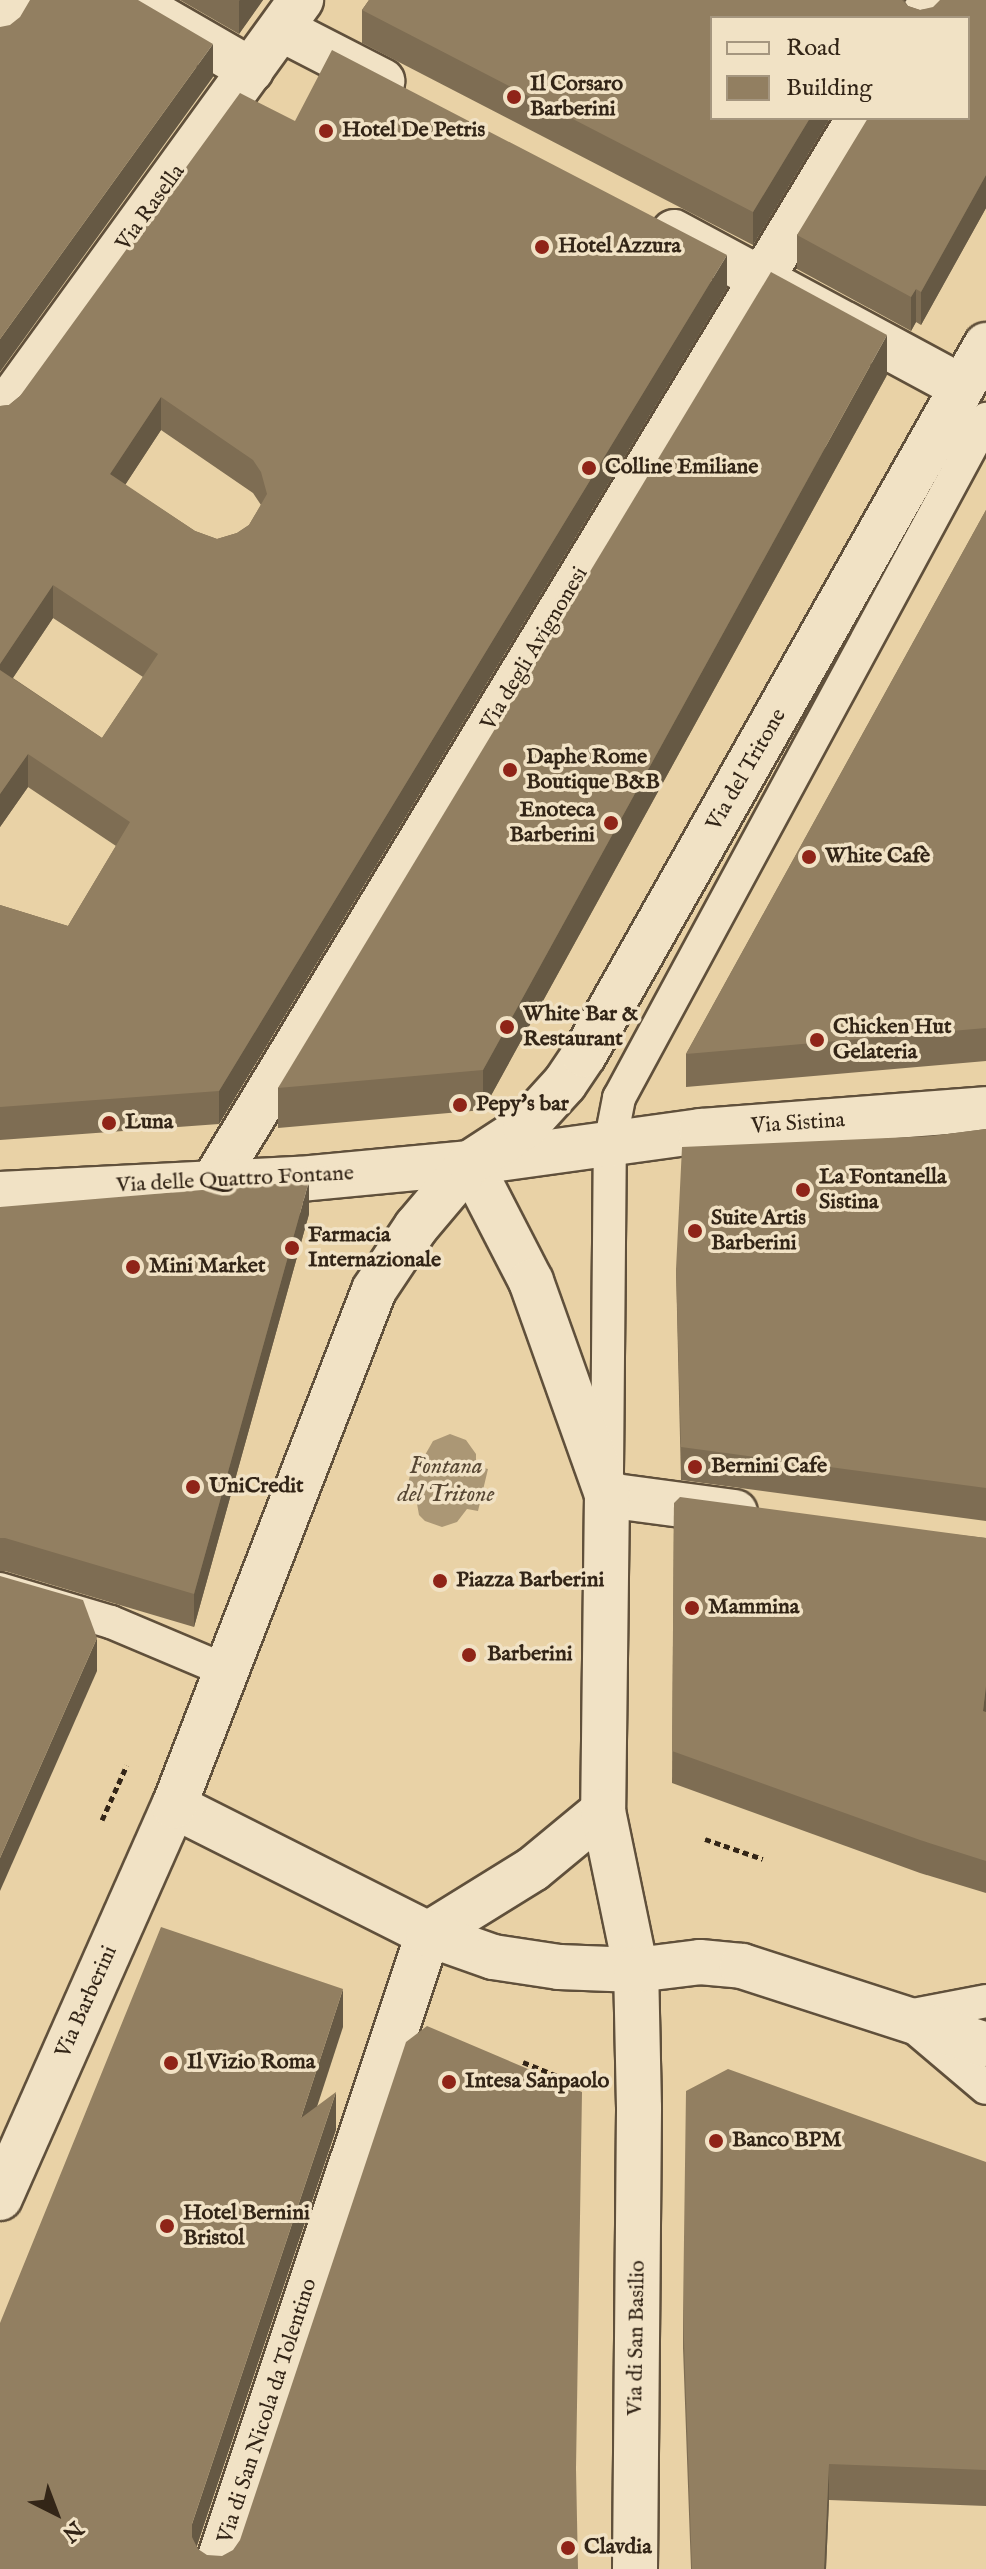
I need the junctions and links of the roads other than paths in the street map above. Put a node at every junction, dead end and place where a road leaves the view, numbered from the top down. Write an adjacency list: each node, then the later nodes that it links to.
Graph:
1 (24, 0): 4 (street)
2 (130, 0): 5 (street)
3 (291, 14): 5 (street, Via Rasella); 6 (street)
4 (0, 36)
5 (251, 70): 12 (street, Via Rasella)
6 (422, 102)
7 (858, 120): 9 (street, Via degli Avignonesi)
8 (633, 211): 9 (street)
9 (760, 277): 11 (street); 16 (street, Via degli Avignonesi)
10 (986, 345): 11 (street, Via del Tritone)
11 (974, 403): 14 (lane, Via del Tritone); 15 (street, Via del Tritone)
12 (0, 415)
13 (986, 1109): 14 (street, Via Sistina)
14 (610, 1144): 15 (street); 18 (lane)
15 (470, 1163): 16 (street, Via delle Quattro Fontane); 18 (street); 21 (street)
16 (214, 1181): 17 (street, Via delle Quattro Fontane)
17 (0, 1194)
18 (607, 1495): 19 (street); 23 (street)
19 (770, 1517)
20 (0, 1589): 21 (lane)
21 (227, 1671): 22 (street)
22 (174, 1806): 24 (street); 30 (street, Via Barberini)
23 (603, 1811): 24 (street); 25 (street)
24 (428, 1934): 25 (street); 31 (street, Via di San Nicola da Tolentino)
25 (636, 1970): 27 (street); 32 (street, Via di San Basilio)
26 (986, 2001): 27 (lane)
27 (903, 2017): 28 (street); 29 (lane)
28 (986, 2045)
29 (986, 2088)
30 (0, 2198)
31 (216, 2569)
32 (635, 2569)

